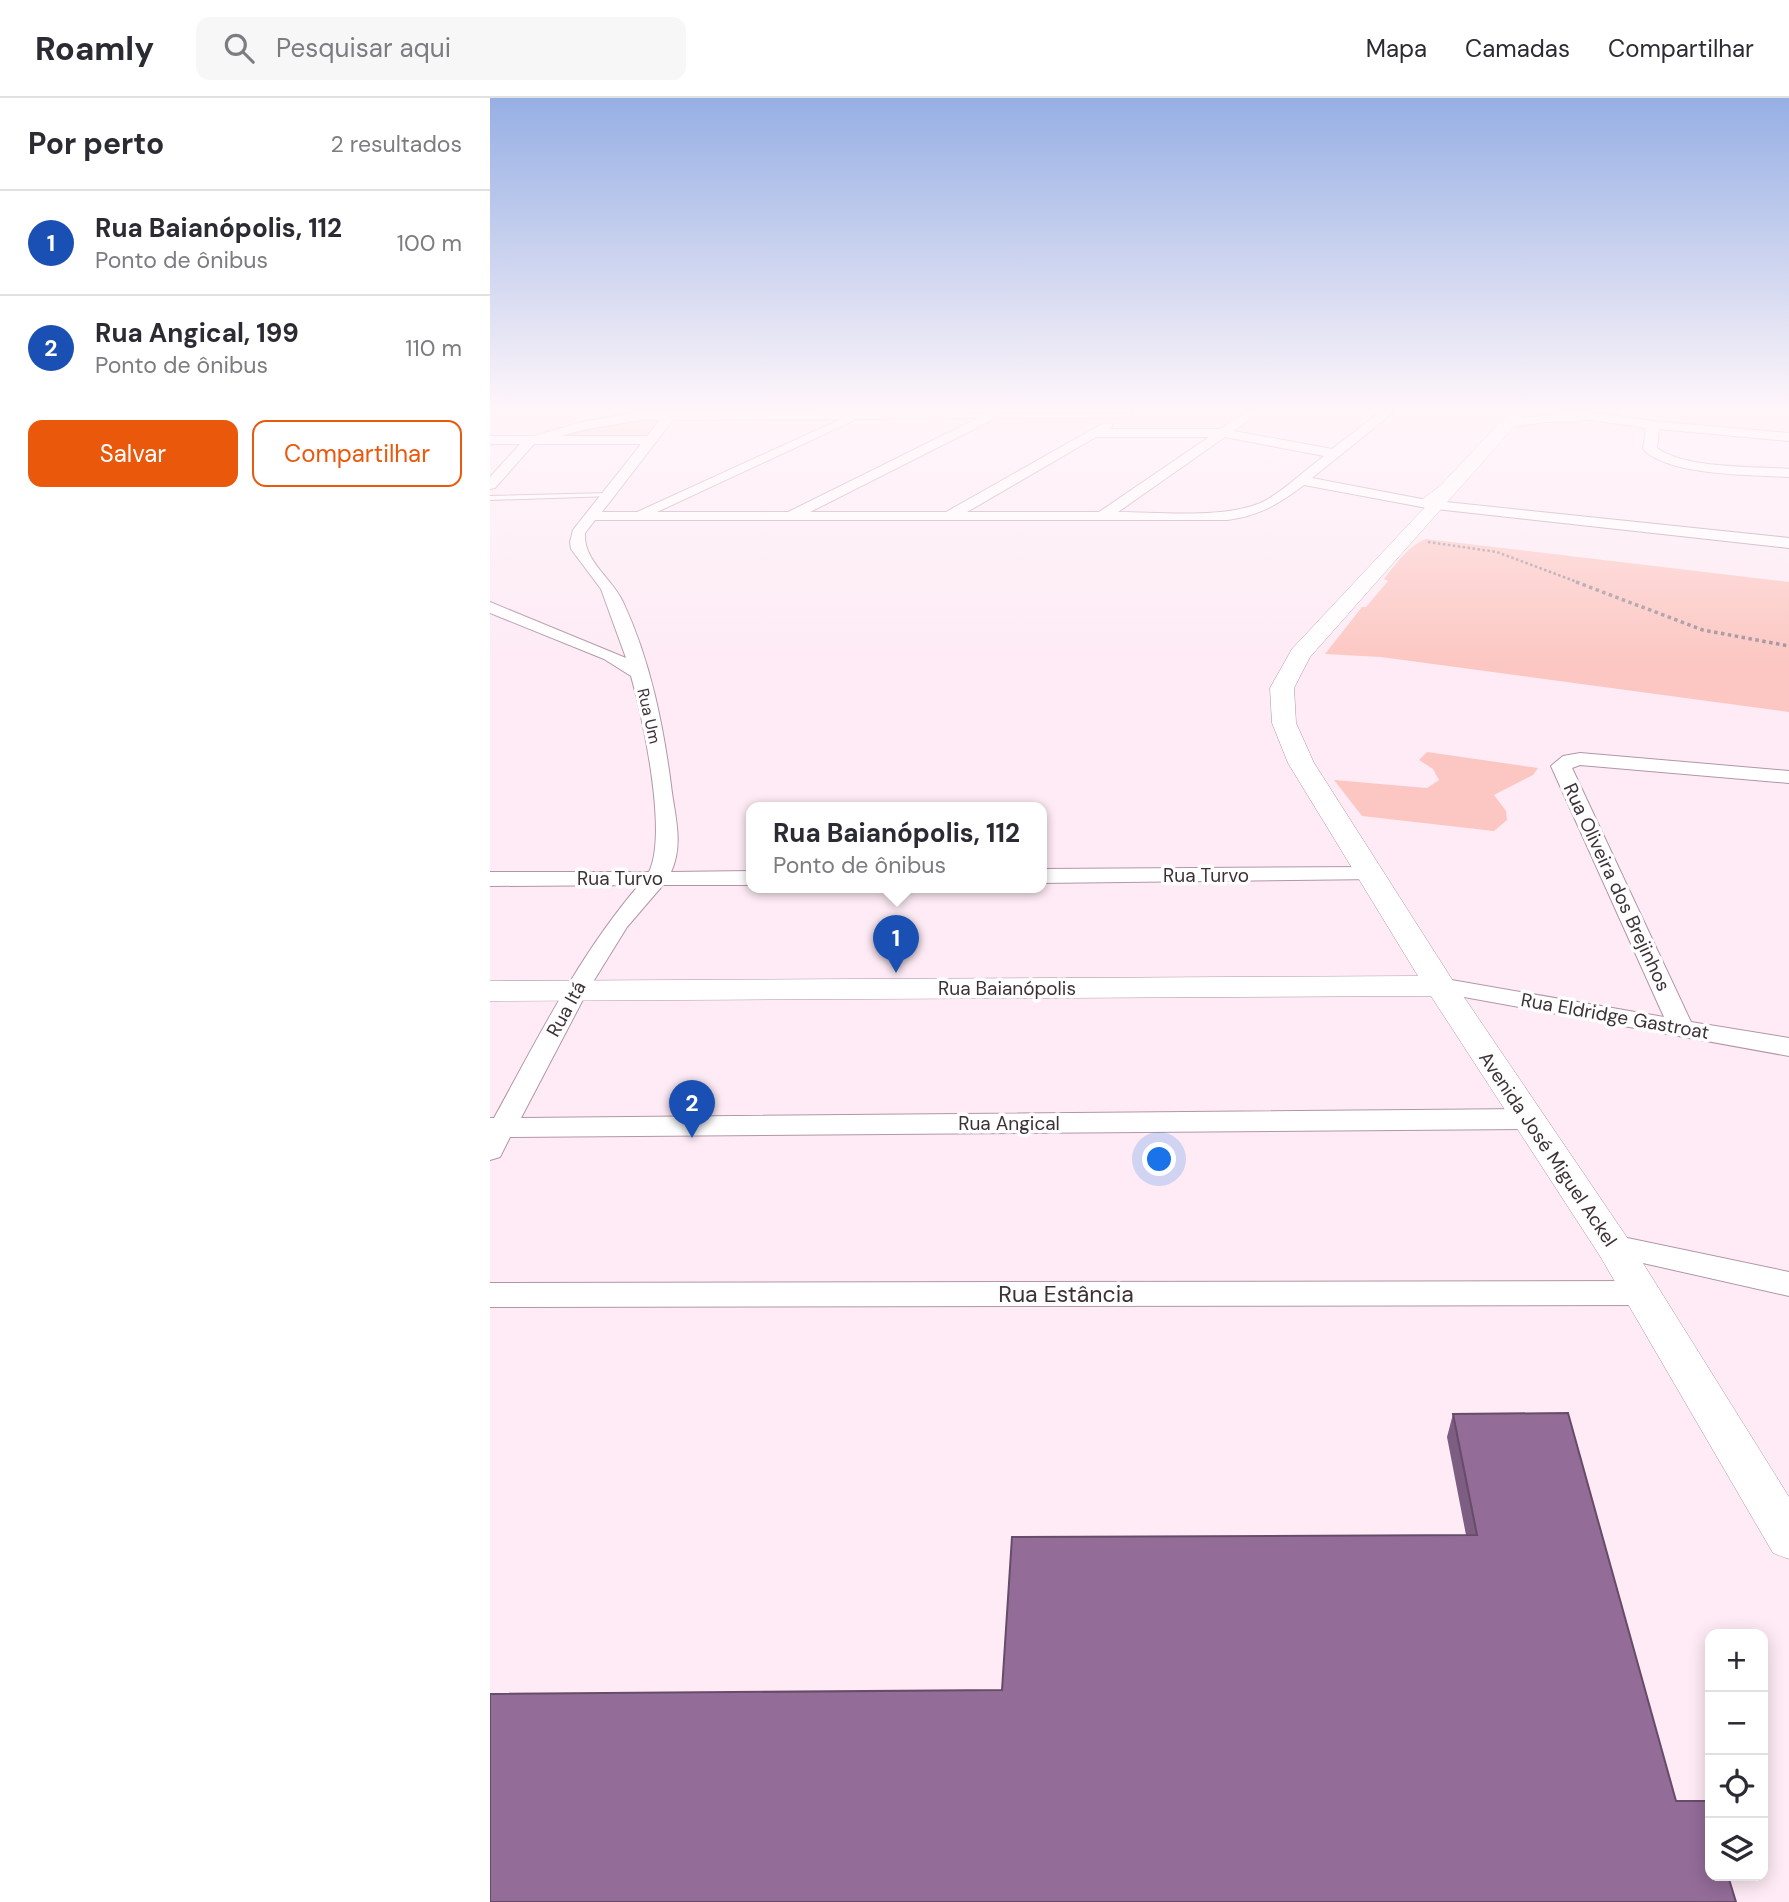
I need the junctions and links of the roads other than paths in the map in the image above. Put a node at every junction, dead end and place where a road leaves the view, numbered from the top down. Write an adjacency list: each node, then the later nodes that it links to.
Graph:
1 (562, 496): 10 (lane)
2 (608, 496): 12 (street)
3 (679, 496): 13 (street)
4 (830, 496): 14 (street)
5 (983, 496): 15 (street)
6 (1131, 496): 16 (street)
7 (1280, 496): 16 (street)
8 (1416, 496): 11 (street)
9 (1439, 496): 11 (street, Avenida José Miguel Ackel)
10 (490, 498)
11 (1436, 499): 17 (street); 22 (street, Avenida José Miguel Ackel); 22 (street, Avenida José Miguel Ackel)
12 (593, 516): 13 (street); 19 (street)
13 (635, 516): 14 (street)
14 (790, 516): 15 (street)
15 (949, 516): 16 (street)
16 (1099, 518)
17 (1789, 542)
18 (490, 607): 20 (street, Rua Um)
19 (632, 642): 20 (street); 21 (street)
20 (599, 650): 21 (street, Rua Um)
21 (639, 673): 26 (street, Rua Um)
22 (1301, 763): 24 (street, Avenida José Miguel Ackel)
23 (1787, 780): 32 (street, Rua Oliveira dos Brejinhos)
24 (1370, 874): 25 (street, Rua Turvo); 29 (street, Avenida José Miguel Ackel)
25 (1047, 876)
26 (657, 878): 27 (street, Rua Turvo); 28 (street, Rua Turvo); 30 (street, Rua Itá)
27 (746, 878)
28 (490, 879)
29 (1440, 986): 30 (street, Rua Baianópolis); 32 (street, Rua Eldridge Gastroat); 34 (street, Avenida José Miguel Ackel)
30 (576, 990): 31 (street, Rua Baianópolis); 35 (street, Rua Itá)
31 (490, 991)
32 (1681, 1027): 33 (street, Rua Eldridge Gastroat)
33 (1789, 1047)
34 (1528, 1119): 35 (street, Rua Angical); 36 (street, Avenida José Miguel Ackel)
35 (494, 1135)
36 (1613, 1246): 37 (street); 38 (street, Avenida José Miguel Ackel)
37 (1789, 1284)
38 (1642, 1293): 39 (street, Rua Estância); 40 (street, Avenida José Miguel Ackel)
39 (490, 1295)
40 (1789, 1538)

